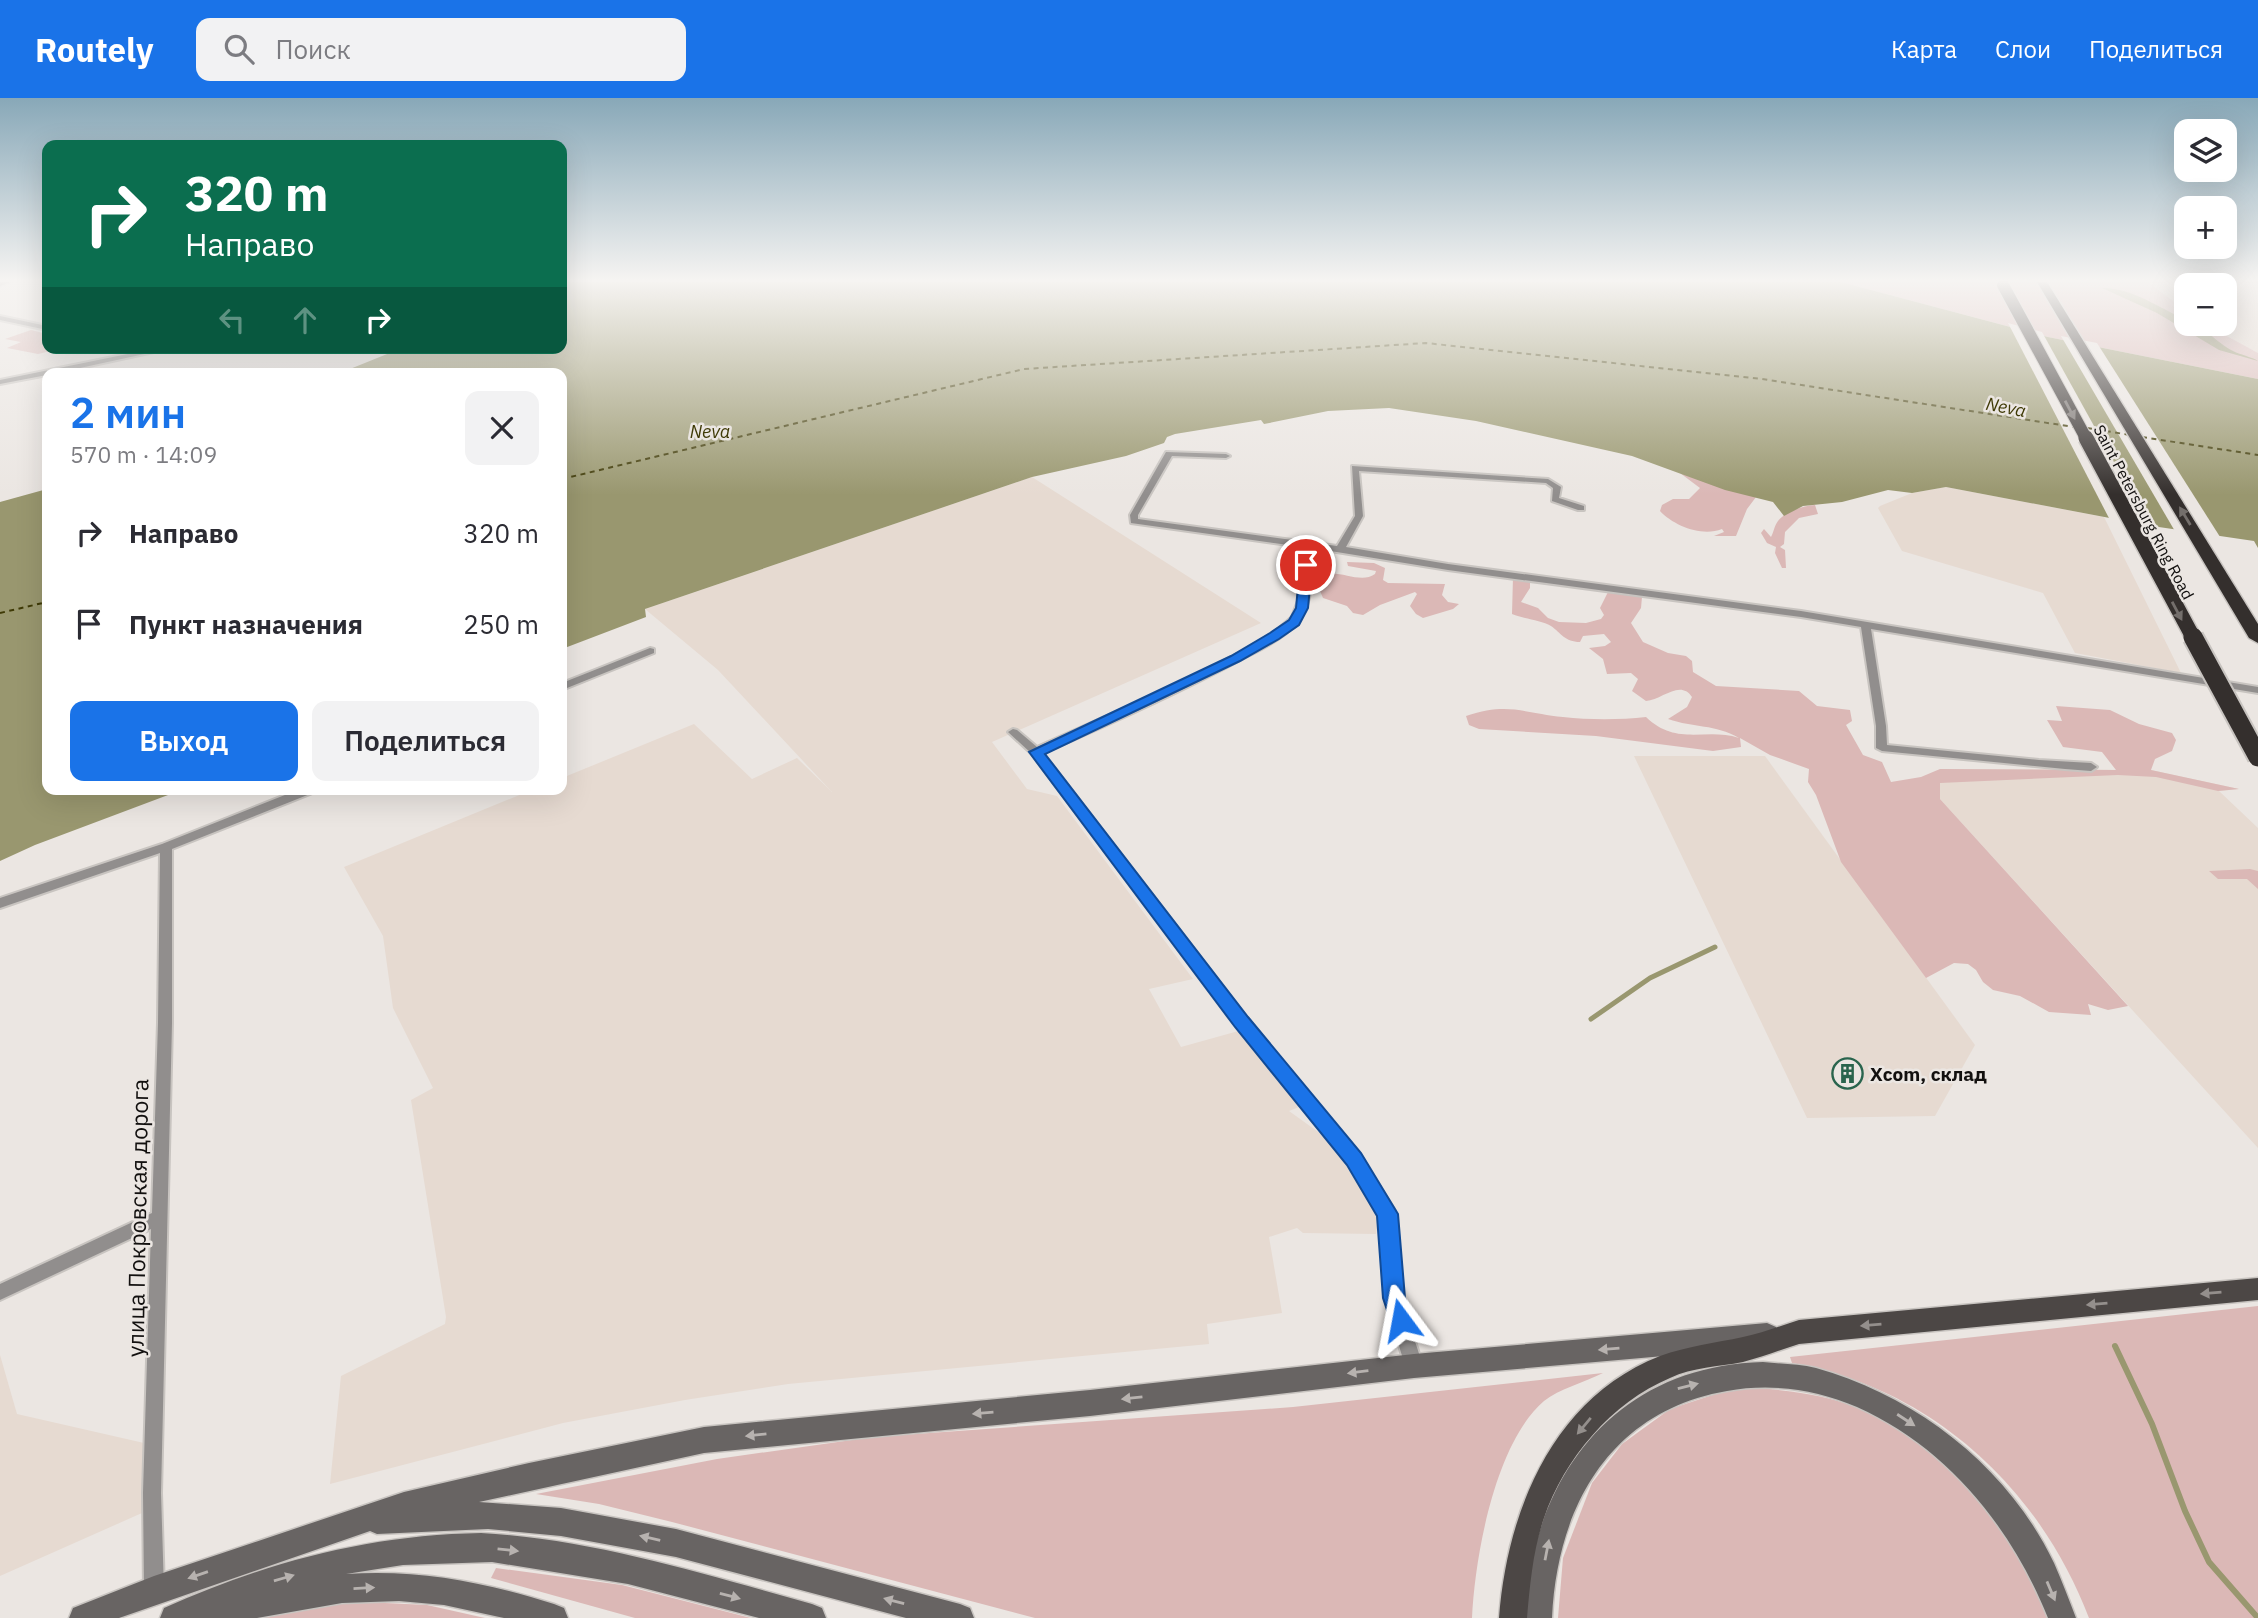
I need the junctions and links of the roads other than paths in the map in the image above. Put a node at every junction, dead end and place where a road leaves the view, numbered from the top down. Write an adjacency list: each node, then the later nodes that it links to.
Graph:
1 (2039, 353): 18 (highway, Saint Petersburg Ring Road, one-way to 18, bridge)
2 (2086, 353): 12 (highway, Saint Petersburg Ring Road, one-way to 2)
3 (130, 354): 4 (street)
4 (65, 368)
5 (42, 373): 6 (street)
6 (0, 382)
7 (1226, 456): 9 (street)
8 (1581, 508): 10 (street)
9 (1308, 545): 10 (street); 17 (street)
10 (1340, 549): 11 (street)
11 (1866, 625): 15 (street); 19 (street)
12 (2258, 638)
13 (650, 651): 14 (street)
14 (567, 685)
15 (2258, 690)
16 (1013, 732): 17 (street)
17 (1036, 752): 27 (street)
18 (2258, 757)
19 (2091, 768)
20 (296, 795): 21 (street)
21 (166, 847): 22 (street); 23 (street, улица Покровская дорога)
22 (0, 903)
23 (160, 1217): 25 (street); 29 (street, улица Покровская дорога)
24 (2258, 1289): 26 (main road, one-way to 26)
25 (0, 1292)
26 (1799, 1332): 27 (main road, one-way to 27); 36 (main road, one-way to 36)
27 (1414, 1366): 28 (main road, one-way to 28)
28 (355, 1521): 29 (main road, one-way to 29); 35 (main road, one-way to 28)
29 (155, 1590): 30 (main road)
30 (83, 1618)
31 (174, 1618): 34 (main road, one-way to 34)
32 (201, 1618): 33 (main road, one-way to 33)
33 (554, 1618)
34 (812, 1618)
35 (960, 1618)
36 (1513, 1618)
37 (1538, 1618): 38 (main road, one-way to 38)
38 (2062, 1618)

